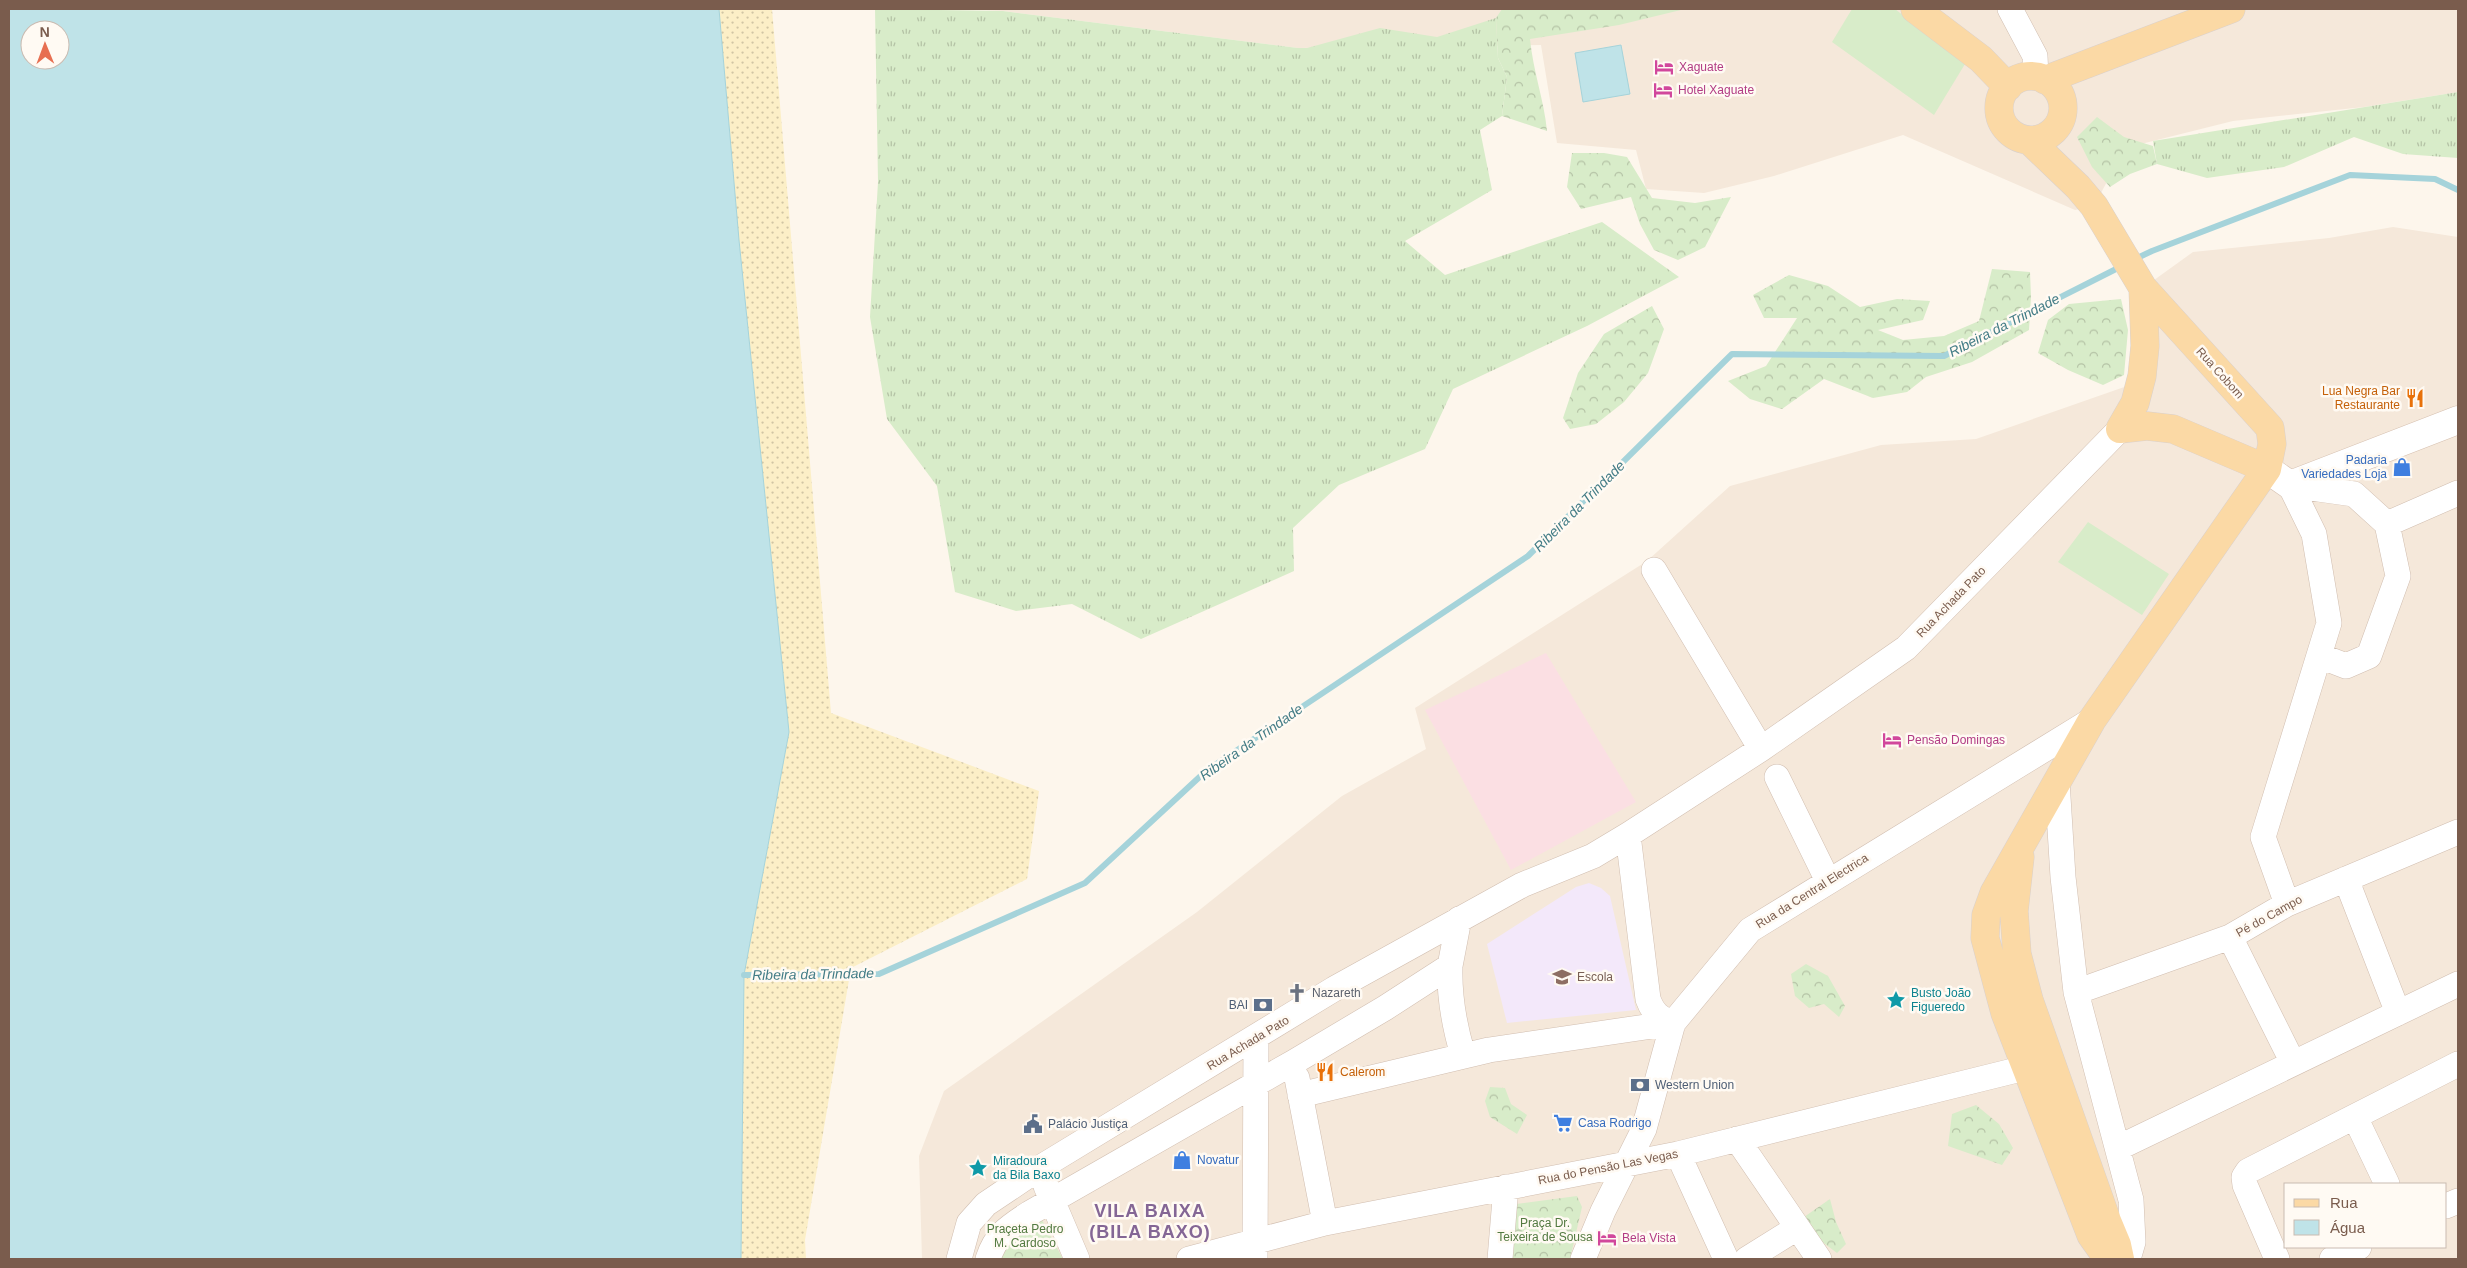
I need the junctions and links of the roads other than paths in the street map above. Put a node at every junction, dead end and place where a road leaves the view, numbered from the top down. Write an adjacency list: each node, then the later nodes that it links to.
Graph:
1 (1916, 9): 5 (main road)
2 (2010, 9): 4 (street)
3 (2231, 9): 4 (main road)
4 (2040, 78): 5 (main road); 6 (main road)
5 (2008, 87): 7 (main road)
6 (2058, 126): 7 (main road); 8 (main road)
7 (2029, 140): 8 (main road)
8 (2086, 196): 9 (main road, Rua Cobom)
9 (2143, 288): 11 (main road); 12 (main road, Rua Cobom)
10 (2458, 420): 13 (street)
11 (2120, 429): 12 (main road); 19 (street, Rua Achada Pato)
12 (2267, 469): 13 (street); 18 (main road)
13 (2290, 485): 15 (street); 17 (street)
14 (2458, 493): 15 (street)
15 (2387, 524): 17 (street)
16 (1654, 570): 19 (street)
17 (2320, 656): 26 (street)
18 (2092, 720): 21 (main road); 25 (street, Rua da Central Electrica)
19 (1761, 749): 23 (street, Rua Achada Pato)
20 (1776, 777): 25 (street)
21 (2057, 781): 31 (street); 38 (main road)
22 (2458, 832): 24 (street, Pé do Campo)
23 (1628, 835): 27 (street, Rua Achada Pato); 33 (street)
24 (2346, 879): 26 (street, Pé do Campo); 32 (street)
25 (1828, 880): 33 (street, Rua da Central Electrica)
26 (2286, 904): 28 (street, Pé do Campo)
27 (1459, 919): 29 (street); 34 (street, Rua Achada Pato)
28 (2230, 937): 31 (street, Pé do Campo); 37 (street)
29 (1450, 966): 35 (street); 36 (street)
30 (2458, 984): 32 (street)
31 (2076, 992): 44 (street)
32 (2398, 1013): 37 (street)
33 (1673, 1023): 35 (street); 46 (street, Rua da Central Electrica)
34 (1256, 1038): 40 (street); 47 (street, Rua Achada Pato)
35 (1463, 1055): 41 (street)
36 (1294, 1062): 40 (street); 41 (street)
37 (2293, 1063): 44 (street)
38 (2037, 1064): 43 (street, Rua do Pensão Las Vegas); 64 (main road); 65 (main road)
39 (2458, 1064): 42 (street)
40 (1254, 1085): 50 (street); 54 (street)
41 (1300, 1095): 51 (street)
42 (2355, 1117): 48 (street); 67 (street)
43 (1737, 1139): 45 (street, Rua do Pensão Las Vegas); 52 (street)
44 (2118, 1148): 66 (street)
45 (1678, 1154): 46 (street, Rua do Pensão Las Vegas); 61 (street)
46 (1627, 1163): 49 (street, Rua do Pensão Las Vegas); 60 (street, Rua da Central Electrica)
47 (1038, 1169): 50 (street); 55 (street, Rua Achada Pato)
48 (2387, 1183)
49 (1506, 1187): 51 (street, Rua do Pensão Las Vegas); 59 (street)
50 (1052, 1201): 56 (street); 57 (street)
51 (1325, 1223): 54 (street, Rua do Pensão Las Vegas)
52 (1797, 1228): 62 (street); 63 (street)
53 (2357, 1248): 68 (street)
54 (1256, 1250): 58 (street, Rua do Pensão Las Vegas)
55 (959, 1259)
56 (988, 1259)
57 (1077, 1259)
58 (1189, 1259)
59 (1500, 1259)
60 (1583, 1259)
61 (1726, 1259)
62 (1747, 1259)
63 (1819, 1259)
64 (2108, 1259)
65 (2120, 1259)
66 (2128, 1259)
67 (2277, 1259)
68 (2332, 1259)

